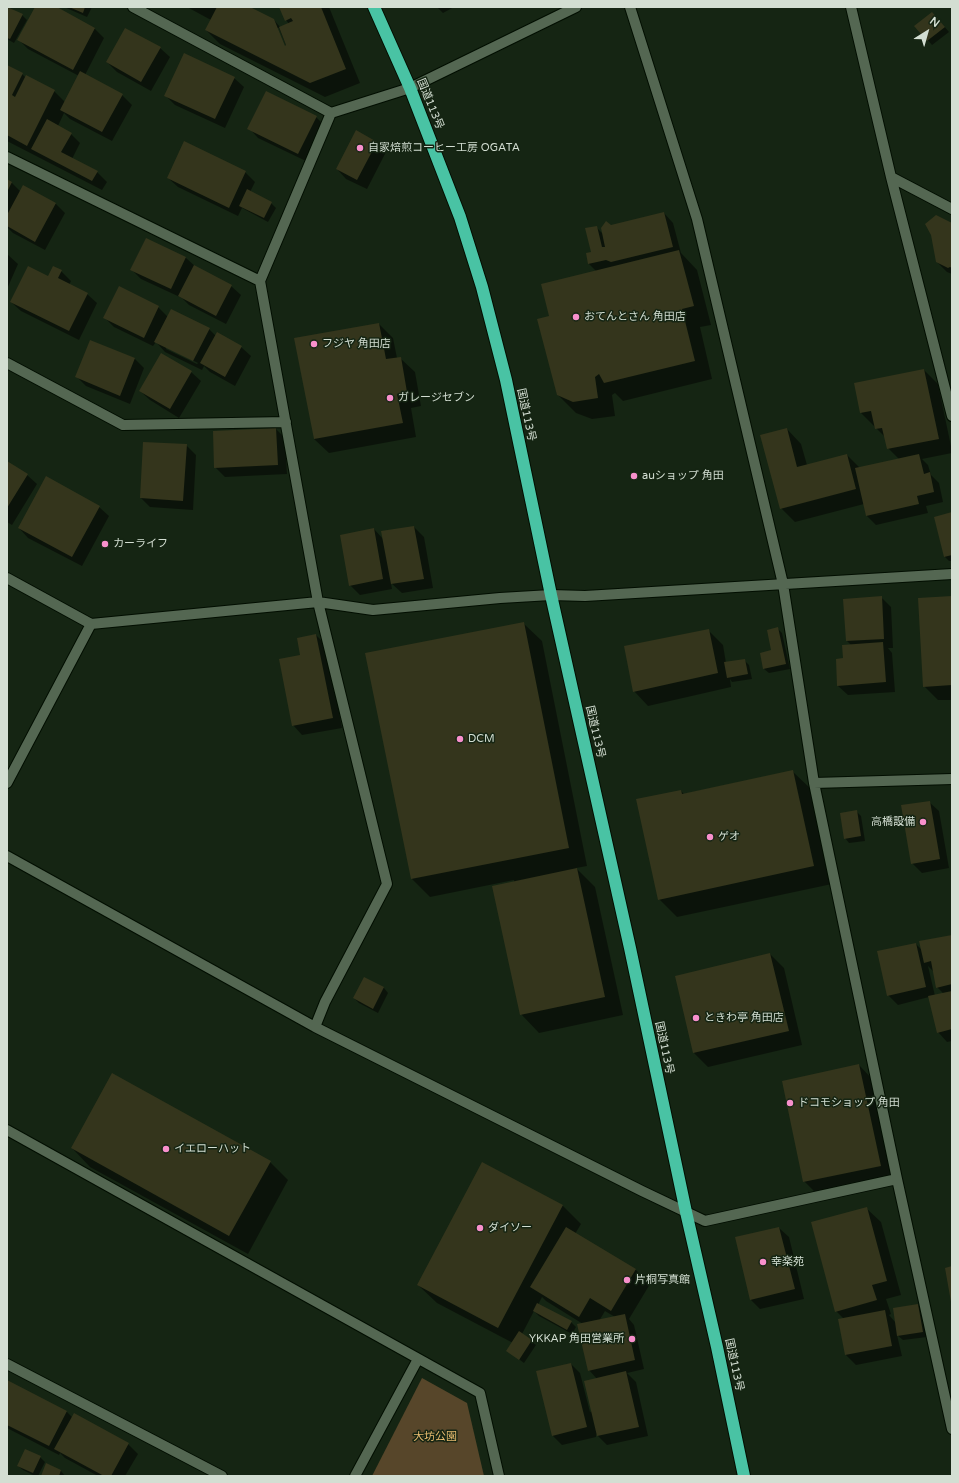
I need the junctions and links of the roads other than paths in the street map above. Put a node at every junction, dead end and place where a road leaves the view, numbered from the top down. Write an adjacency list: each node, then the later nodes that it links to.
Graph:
1 (133, 7): 7 (street)
2 (374, 7): 6 (highway, 国道113号)
3 (576, 7): 6 (street)
4 (630, 7): 17 (street)
5 (851, 7): 9 (street)
6 (410, 88): 7 (street); 18 (highway, 国道113号)
7 (331, 113): 11 (street)
8 (7, 157): 11 (street)
9 (891, 178): 10 (street); 13 (street)
10 (952, 209)
11 (260, 281): 14 (street)
12 (7, 363): 14 (street)
13 (952, 416)
14 (286, 422): 19 (street)
15 (952, 574): 17 (street)
16 (7, 578): 20 (street)
17 (783, 584): 18 (street); 22 (street)
18 (551, 595): 19 (street); 28 (highway, 国道113号)
19 (318, 602): 20 (street); 25 (street)
20 (91, 624): 23 (street)
21 (952, 779): 22 (street)
22 (814, 783): 27 (street)
23 (7, 784)
24 (7, 856): 25 (street)
25 (315, 1027): 28 (street)
26 (7, 1130): 29 (street)
27 (897, 1179): 28 (street); 31 (street)
28 (686, 1212): 35 (highway, 国道113号)
29 (418, 1359): 33 (street); 34 (street)
30 (7, 1364): 32 (street)
31 (952, 1428)
32 (222, 1476)
33 (355, 1476)
34 (499, 1476)
35 (744, 1476)

